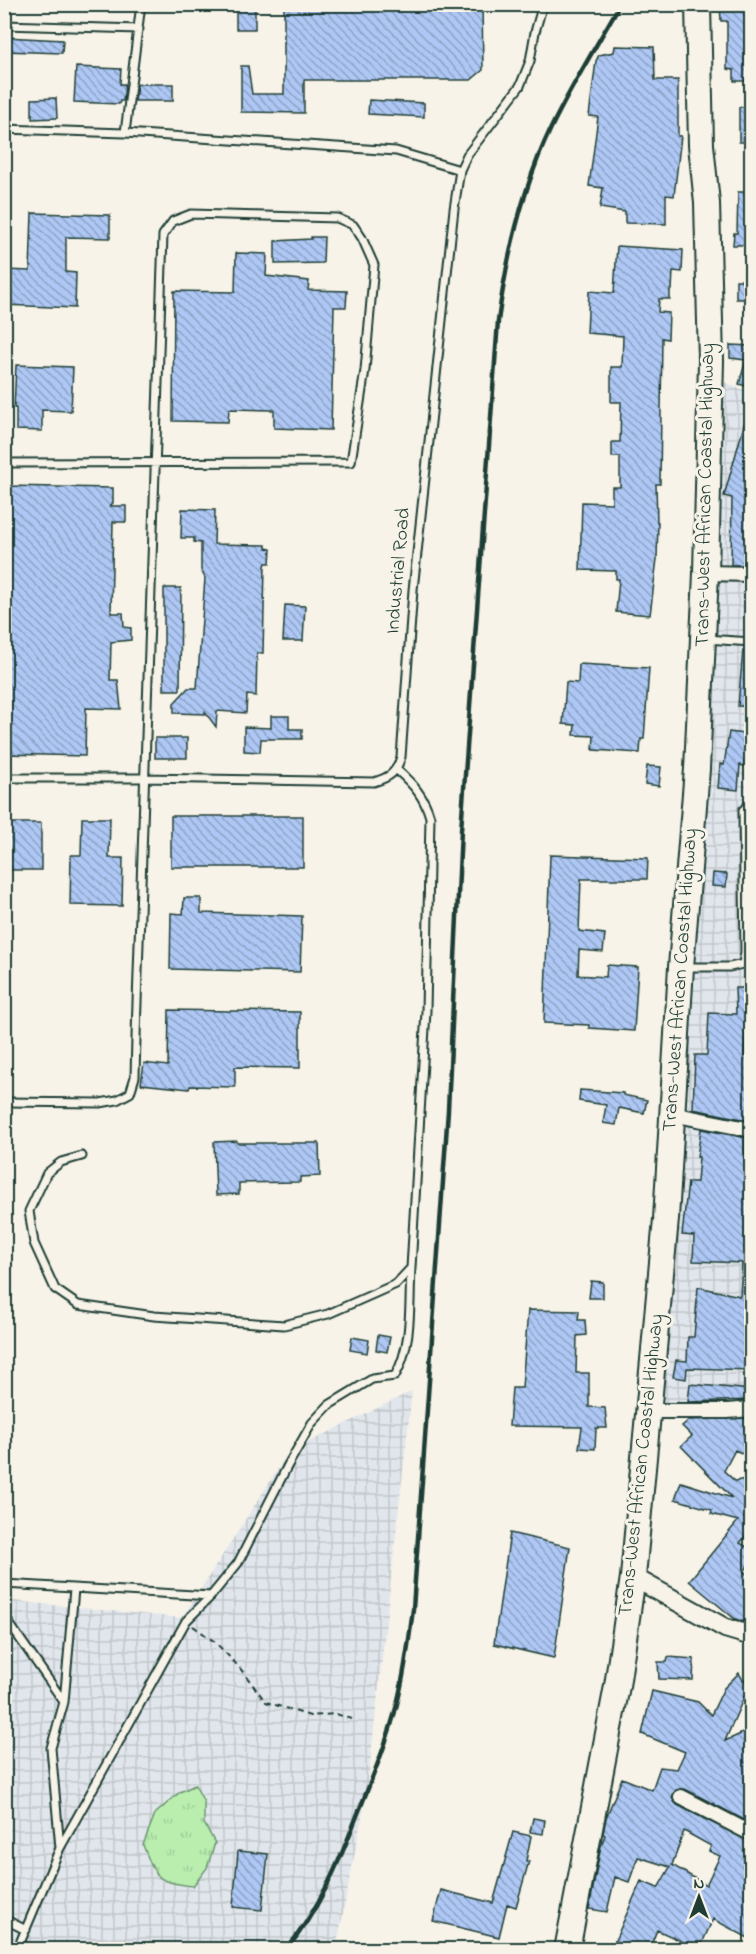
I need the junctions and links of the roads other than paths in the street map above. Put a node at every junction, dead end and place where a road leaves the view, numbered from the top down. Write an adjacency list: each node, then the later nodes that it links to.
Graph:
1 (141, 4): 5 (lane)
2 (543, 4): 8 (lane, Industrial Road)
3 (698, 4): 11 (highway, Trans-West African Coastal Highway)
4 (4, 25): 5 (lane)
5 (139, 29): 7 (lane)
6 (4, 129): 7 (lane)
7 (125, 133): 8 (lane)
8 (460, 170): 15 (lane, Industrial Road)
9 (4, 463): 10 (lane)
10 (154, 464): 10 (lane); 17 (lane)
11 (706, 573): 12 (street); 13 (highway, Trans-West African Coastal Highway)
12 (752, 574)
13 (704, 639): 14 (lane); 21 (highway, Trans-West African Coastal Highway)
14 (752, 642)
15 (397, 770): 17 (lane); 26 (lane)
16 (4, 778): 17 (lane)
17 (143, 778): 22 (lane)
18 (752, 802): 19 (lane)
19 (743, 964): 20 (lane); 21 (lane)
20 (752, 964)
21 (681, 967): 23 (highway, Trans-West African Coastal Highway)
22 (4, 1102)
23 (672, 1114): 24 (street); 28 (highway, Trans-West African Coastal Highway)
24 (752, 1130)
25 (82, 1156): 26 (lane)
26 (411, 1268): 32 (lane)
27 (752, 1409): 28 (street)
28 (650, 1411): 29 (highway, Trans-West African Coastal Highway)
29 (633, 1577): 34 (street); 41 (highway, Trans-West African Coastal Highway)
30 (4, 1584): 31 (lane)
31 (74, 1589): 32 (lane); 35 (lane)
32 (210, 1596): 38 (lane)
33 (4, 1616): 35 (lane)
34 (752, 1636)
35 (64, 1702): 38 (lane)
36 (681, 1797): 37 (street)
37 (752, 1834)
38 (60, 1848): 40 (lane)
39 (4, 1919): 40 (lane)
40 (27, 1930): 42 (lane)
41 (570, 1948)
42 (17, 1950)

